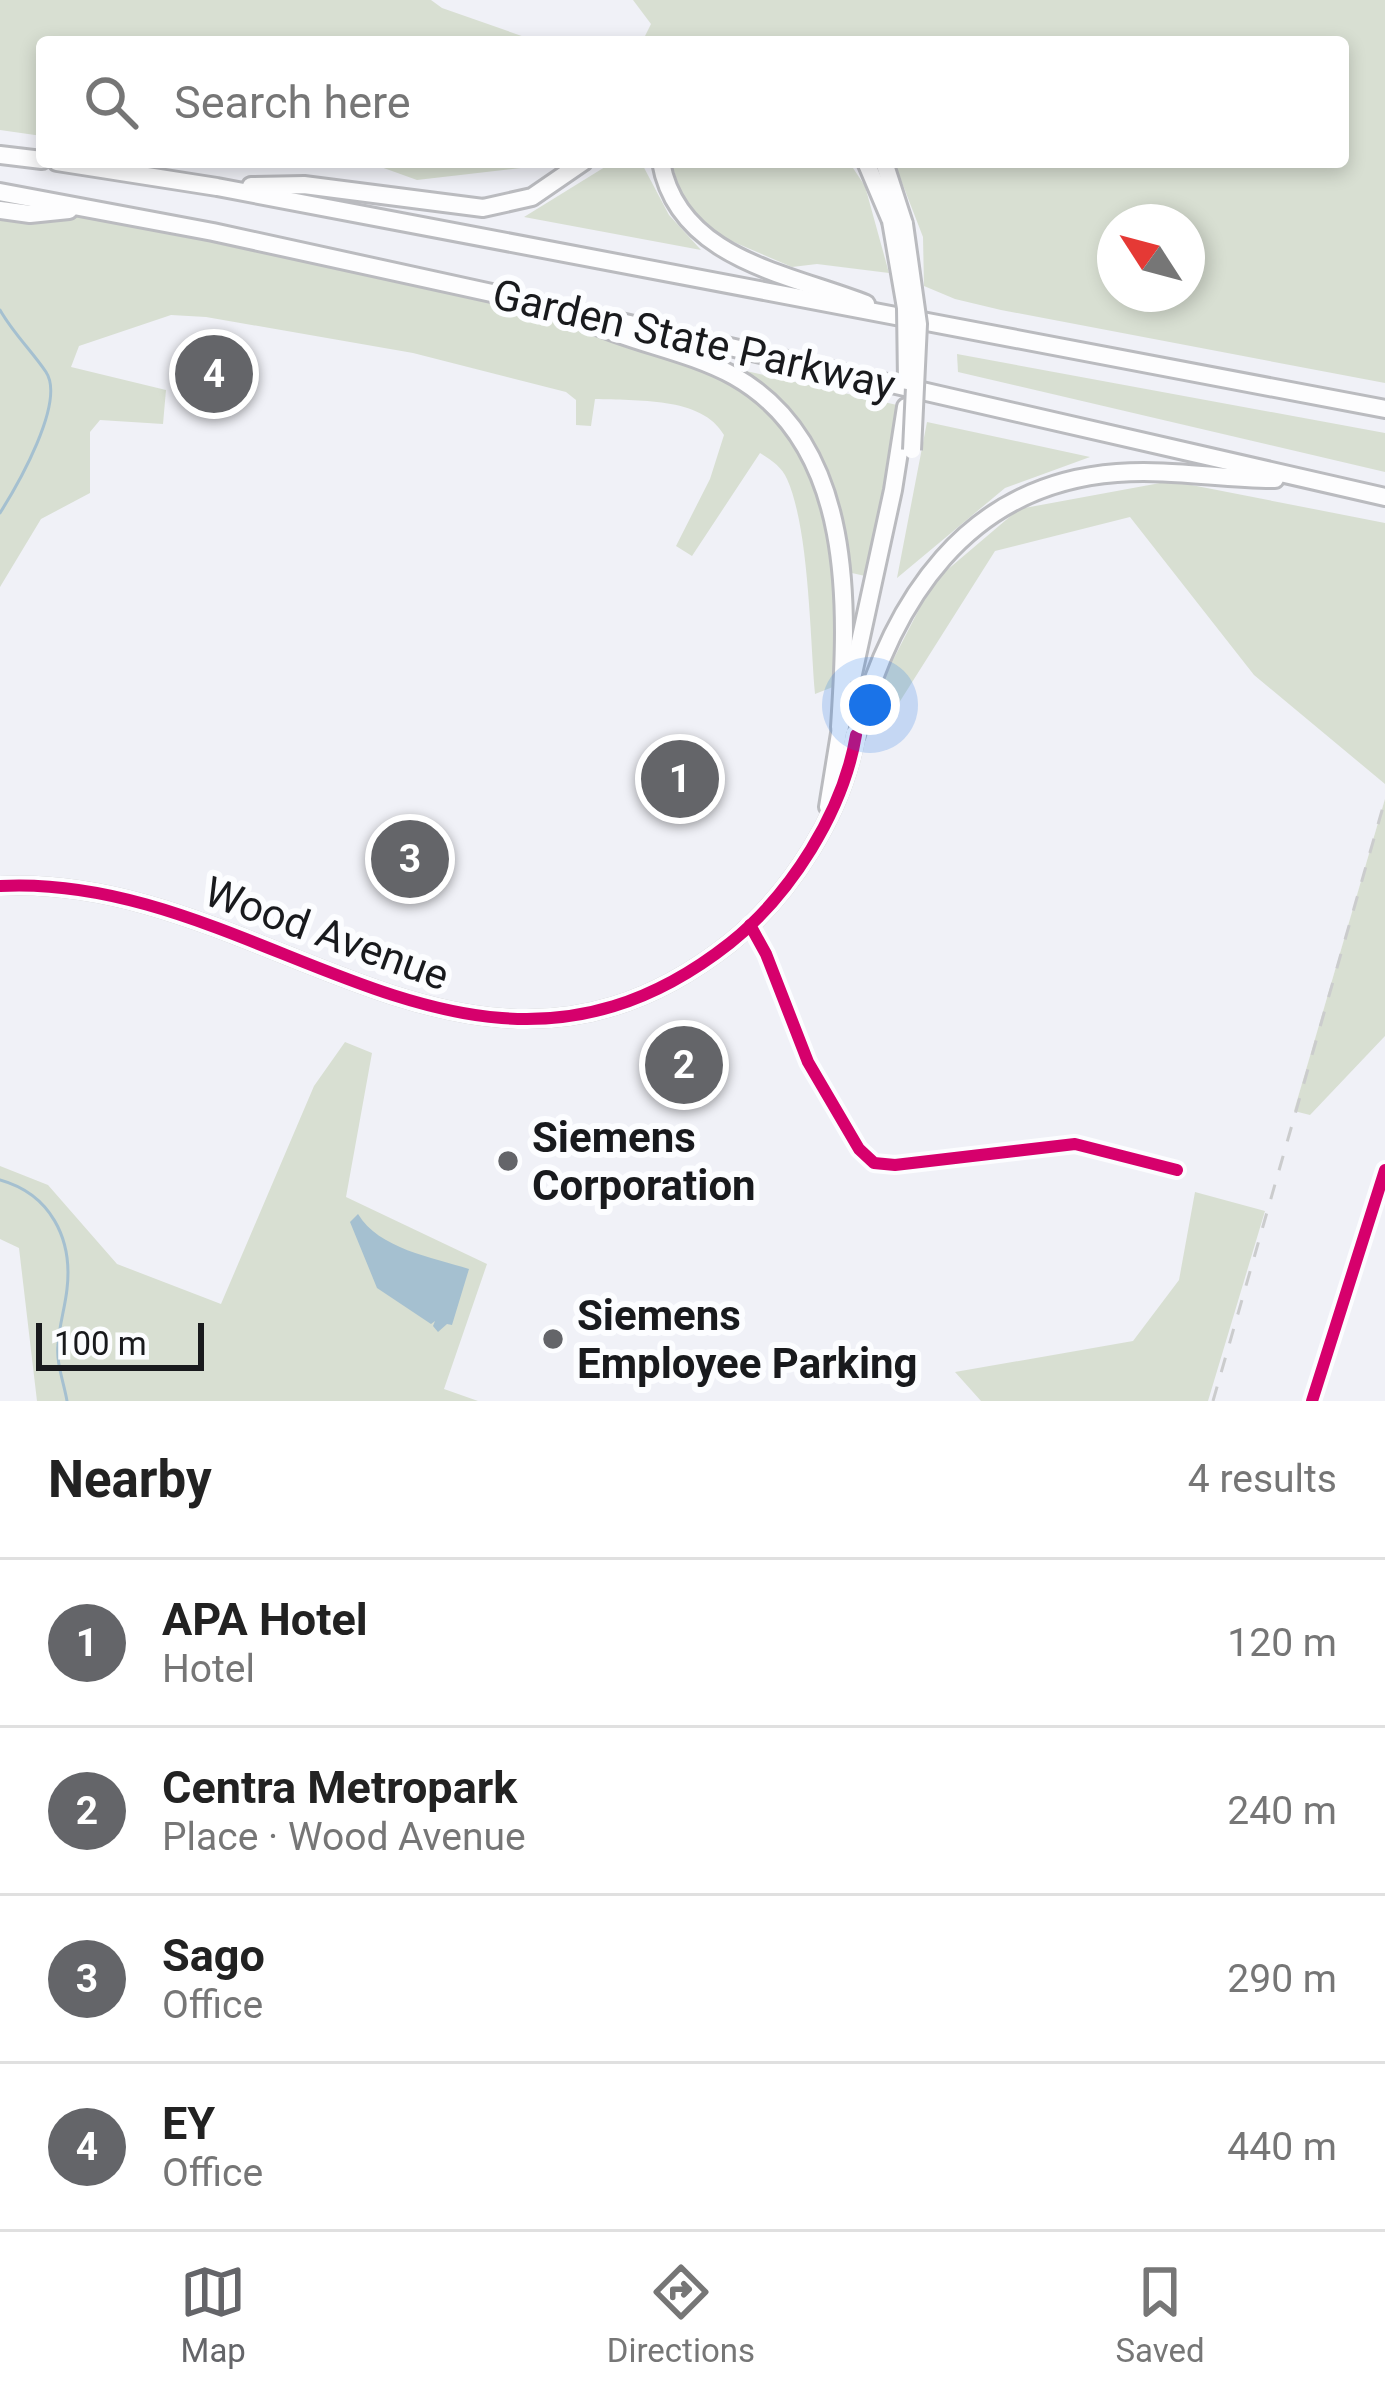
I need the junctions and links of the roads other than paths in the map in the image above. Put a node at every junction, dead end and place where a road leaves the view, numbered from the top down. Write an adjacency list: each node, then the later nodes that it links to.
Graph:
1 (0, 155): 2 (highway)
2 (36, 159)
3 (95, 168): 8 (highway, Garden State Parkway)
4 (575, 168): 8 (highway)
5 (662, 168): 14 (highway)
6 (869, 168): 12 (highway)
7 (885, 168): 12 (highway)
8 (217, 187): 14 (highway, Garden State Parkway)
9 (0, 192): 10 (highway, Garden State Parkway)
10 (94, 208): 11 (highway); 13 (highway, Garden State Parkway)
11 (0, 210)
12 (898, 222): 18 (highway, bridge)
13 (550, 306): 16 (highway, Garden State Parkway); 18 (highway)
14 (900, 318): 15 (highway, Garden State Parkway)
15 (1385, 409)
16 (1302, 478): 17 (highway, Garden State Parkway); 18 (highway)
17 (1385, 497)
18 (848, 731): 20 (street, Wood Avenue)
19 (0, 886): 20 (street, Wood Avenue)
20 (750, 926): 21 (street)
21 (1177, 1170)
22 (1385, 1170): 23 (street)
23 (1312, 1401)

